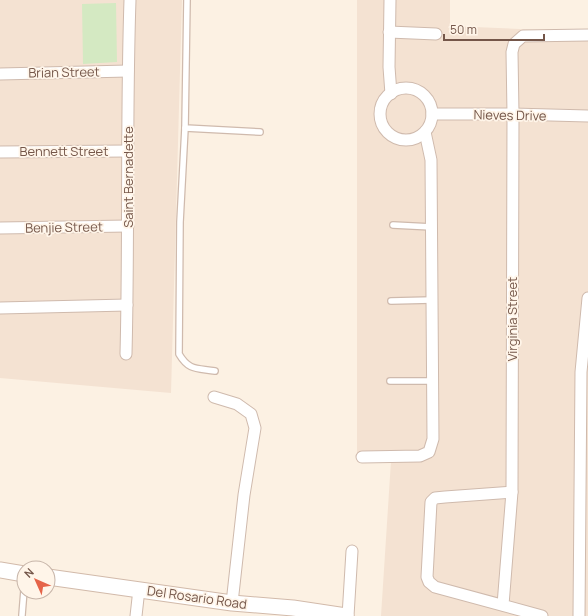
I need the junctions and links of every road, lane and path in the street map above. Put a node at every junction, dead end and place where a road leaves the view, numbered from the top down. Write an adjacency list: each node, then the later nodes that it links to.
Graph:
1 (130, 0): 7 (street, Saint Bernadette)
2 (187, 0): 13 (lane)
3 (390, 0): 4 (street)
4 (389, 32): 5 (street); 9 (street)
5 (436, 34)
6 (588, 35): 11 (street, Virginia Street)
7 (128, 71): 8 (street, Brian Street); 16 (street, Saint Bernadette)
8 (0, 74)
9 (391, 94): 10 (street); 15 (street)
10 (432, 114): 11 (street, Nieves Drive); 15 (street)
11 (513, 114): 12 (street, Nieves Drive); 33 (street, Virginia Street)
12 (588, 116)
13 (185, 128): 14 (lane); 28 (lane)
14 (260, 132)
15 (425, 132): 20 (street)
16 (128, 151): 17 (street, Bennett Street); 19 (street, Saint Bernadette)
17 (0, 152)
18 (394, 225): 20 (lane)
19 (128, 226): 21 (street, Benjie Street); 25 (street, Saint Bernadette)
20 (432, 227): 23 (street)
21 (0, 228)
22 (588, 298): 46 (street)
23 (432, 300): 24 (lane); 29 (street)
24 (391, 301)
25 (127, 305): 26 (street); 27 (street, Saint Bernadette)
26 (0, 308)
27 (126, 354)
28 (214, 371)
29 (432, 381): 30 (lane); 32 (street)
30 (390, 382)
31 (214, 397): 40 (street)
32 (362, 457)
33 (512, 492): 41 (street, Virginia Street); 41 (street)
34 (352, 551): 44 (street)
35 (0, 570): 36 (main road)
36 (16, 573)
37 (56, 578): 38 (main road, Del Rosario Road)
38 (140, 589): 40 (main road, Del Rosario Road); 43 (street)
39 (23, 600): 42 (lane)
40 (232, 603): 44 (main road, Del Rosario Road)
41 (503, 606): 45 (street)
42 (22, 615)
43 (136, 616)
44 (347, 616)
45 (542, 616)
46 (579, 616)

